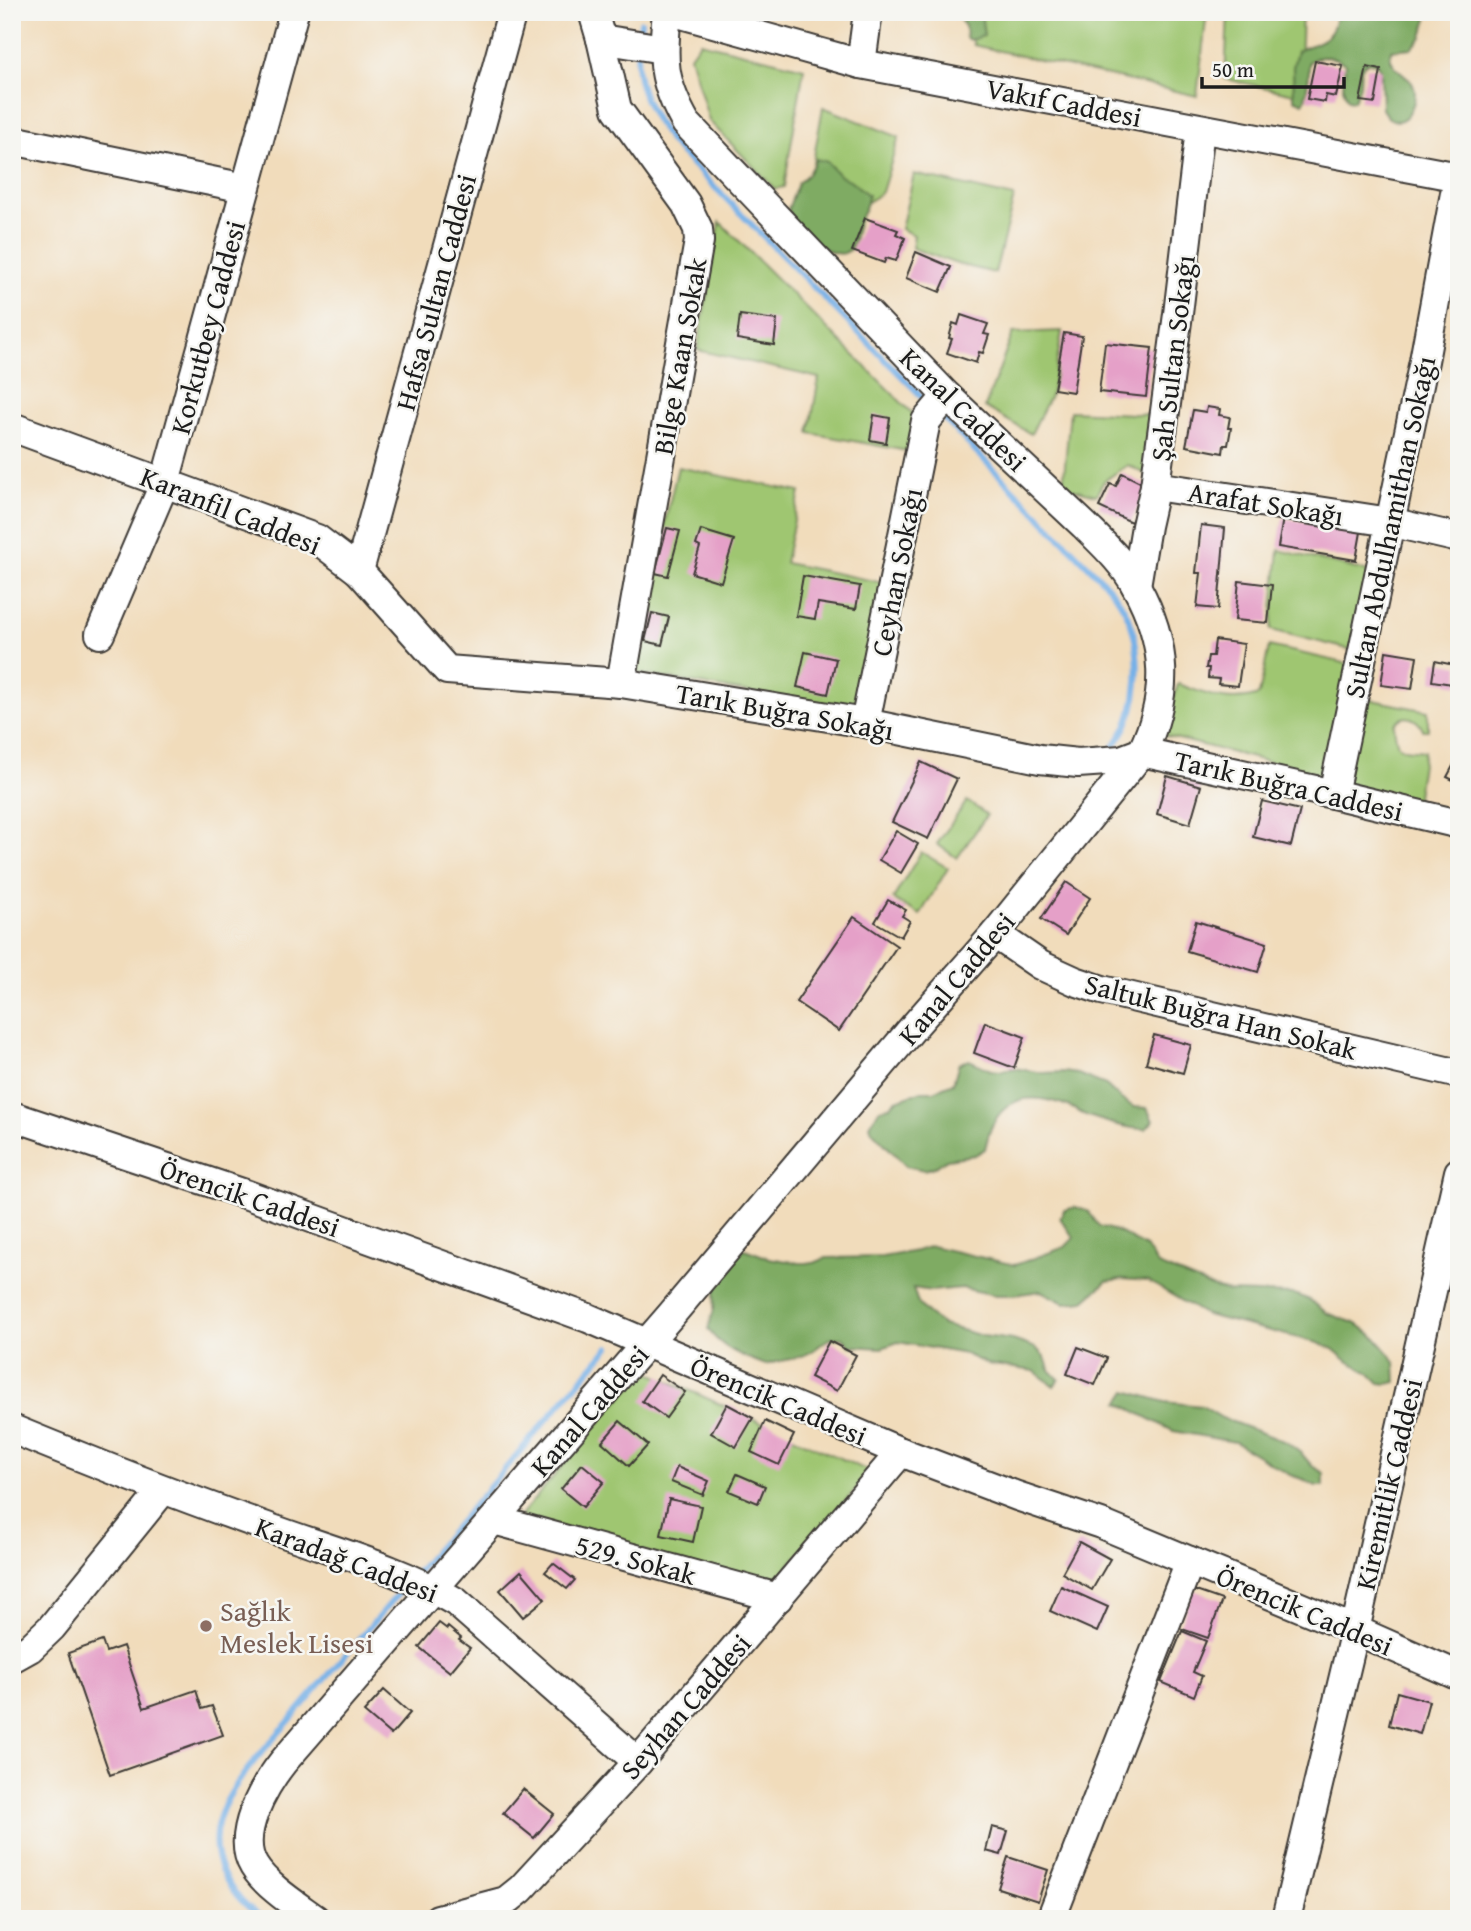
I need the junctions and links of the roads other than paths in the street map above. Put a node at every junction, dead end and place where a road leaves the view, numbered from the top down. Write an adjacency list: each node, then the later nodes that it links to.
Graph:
1 (294, 12): 12 (street, Korkutbey Caddesi)
2 (512, 12): 19 (street, Hafsa Sultan Caddesi)
3 (667, 12): 7 (street, Kanal Caddesi)
4 (674, 12): 8 (street, Vakıf Caddesi)
5 (868, 12): 8 (street)
6 (597, 25): 7 (street); 23 (street, Bilge Kaan Sokak)
7 (663, 49): 13 (street, Kanal Caddesi)
8 (861, 64): 9 (street, Vakıf Caddesi)
9 (1200, 129): 11 (street, Vakıf Caddesi); 16 (street, Şah Sultan Sokağı)
10 (12, 140): 12 (street)
11 (1459, 177): 17 (street, Sultan Abdulhamithan Sokağı)
12 (245, 188): 15 (street, Korkutbey Caddesi)
13 (947, 396): 20 (street, Kanal Caddesi); 24 (street, Ceyhan Sokağı)
14 (12, 428): 15 (street, Karanfil Caddesi)
15 (165, 482): 19 (street, Karanfil Caddesi); 21 (street, Korkutbey Caddesi)
16 (1155, 486): 17 (street, Arafat Sokağı); 20 (street, Şah Sultan Sokağı)
17 (1390, 522): 18 (street, Arafat Sokağı); 26 (street, Sultan Abdulhamithan Sokağı)
18 (1459, 538)
19 (359, 571): 22 (street, Karanfil Caddesi)
20 (1136, 586): 25 (street, Kanal Caddesi)
21 (100, 634)
22 (447, 670): 23 (street, Tarık Buğra Sokağı)
23 (621, 683): 24 (street, Tarık Buğra Sokağı)
24 (865, 723): 25 (street, Tarık Buğra Sokağı)
25 (1131, 756): 26 (street, Tarık Buğra Caddesi); 28 (street, Kanal Caddesi)
26 (1333, 794): 27 (street, Tarık Buğra Caddesi)
27 (1459, 824)
28 (995, 934): 29 (street, Saltuk Buğra Han Sokak); 32 (street, Kanal Caddesi)
29 (1459, 1073)
30 (12, 1116): 32 (street, Örencik Caddesi)
31 (1459, 1172): 40 (street, Kiremitlik Caddesi)
32 (647, 1343): 34 (street, Örencik Caddesi); 36 (street, Kanal Caddesi)
33 (12, 1429): 35 (street, Karadağ Caddesi)
34 (901, 1452): 37 (street, Örencik Caddesi); 39 (street, Seyhan Caddesi)
35 (163, 1490): 38 (street, Karadağ Caddesi); 41 (street)
36 (494, 1520): 38 (street, Kanal Caddesi); 39 (street, 529. Sokak)
37 (1190, 1561): 40 (street, Örencik Caddesi); 46 (street)
38 (427, 1587): 43 (street, Karadağ Caddesi); 44 (street, Kanal Caddesi)
39 (778, 1598): 43 (street, Seyhan Caddesi)
40 (1355, 1630): 42 (street, Örencik Caddesi); 47 (street, Kiremitlik Caddesi)
41 (12, 1658)
42 (1459, 1676)
43 (638, 1762): 45 (street, Seyhan Caddesi)
44 (316, 1919)
45 (440, 1919)
46 (1051, 1919)
47 (1286, 1919)

